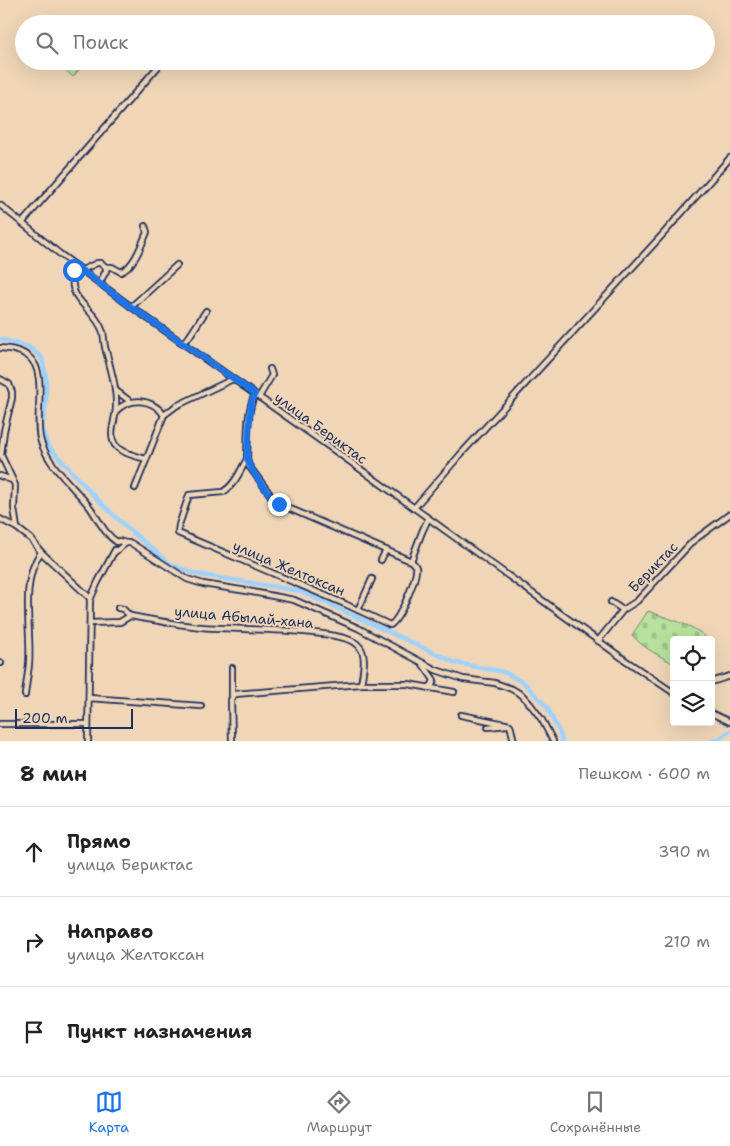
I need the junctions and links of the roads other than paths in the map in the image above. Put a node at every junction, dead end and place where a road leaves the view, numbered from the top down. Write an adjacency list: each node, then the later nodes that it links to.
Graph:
1 (154, 70): 4 (street)
2 (730, 158): 29 (street)
3 (0, 205): 4 (street, улица Бериктас)
4 (22, 223): 7 (street, улица Бериктас)
5 (145, 226): 8 (street)
6 (177, 265): 11 (street)
7 (76, 266): 9 (street, улица Бериктас); 18 (street)
8 (106, 267): 9 (street); 10 (street)
9 (82, 270): 10 (street, улица Бериктас)
10 (99, 284): 11 (street, улица Бериктас)
11 (131, 307): 13 (street, улица Бериктас)
12 (206, 311): 13 (street)
13 (182, 343): 17 (street, улица Бериктас)
14 (0, 348): 34 (street)
15 (270, 369): 19 (street)
16 (0, 379): 23 (street)
17 (233, 379): 19 (street, улица Бериктас); 22 (street)
18 (115, 390): 20 (street); 21 (street)
19 (257, 395): 25 (street); 29 (street, улица Бериктас)
20 (131, 402): 21 (street); 22 (street)
21 (116, 411): 24 (street)
22 (164, 415): 24 (street)
23 (2, 430): 27 (street)
24 (146, 459): 28 (street)
25 (247, 459): 36 (street); 45 (street, улица Желтоксан)
26 (0, 476): 27 (street)
27 (12, 480): 33 (street)
28 (135, 488)
29 (414, 508): 32 (street, улица Бериктас)
30 (730, 514): 46 (street, Бериктас)
31 (0, 519): 33 (street)
32 (428, 519): 40 (street); 49 (street, улица Бериктас)
33 (17, 528): 37 (street)
34 (117, 542): 35 (street); 38 (street)
35 (126, 543): 38 (street); 50 (street)
36 (386, 550): 39 (street); 40 (street)
37 (41, 552): 42 (street); 58 (street)
38 (115, 552): 42 (street)
39 (381, 560)
40 (411, 560): 45 (street, улица Желтоксан)
41 (372, 579): 45 (street)
42 (90, 600): 48 (street)
43 (611, 602): 46 (street)
44 (118, 608): 47 (street)
45 (358, 610)
46 (624, 610): 49 (street, Бериктас)
47 (130, 616): 48 (street, улица Абылай-хана); 54 (street, улица Абылай-хана)
48 (90, 623): 60 (street)
49 (598, 641): 56 (street, улица Бериктас)
50 (421, 662): 55 (street); 72 (street)
51 (232, 668): 59 (street)
52 (730, 676): 53 (street)
53 (714, 681)
54 (361, 684): 55 (street); 59 (street)
55 (428, 688): 57 (street)
56 (670, 691)
57 (454, 692)
58 (24, 695)
59 (232, 696): 70 (street)
60 (88, 698): 61 (street); 66 (street)
61 (201, 706)
62 (715, 714): 64 (street)
63 (461, 716): 67 (street)
64 (730, 722)
65 (0, 724): 66 (street)
66 (88, 724): 69 (street)
67 (509, 725): 68 (street); 71 (street)
68 (488, 727)
69 (88, 741)
70 (232, 741)
71 (514, 741)
72 (553, 741)

